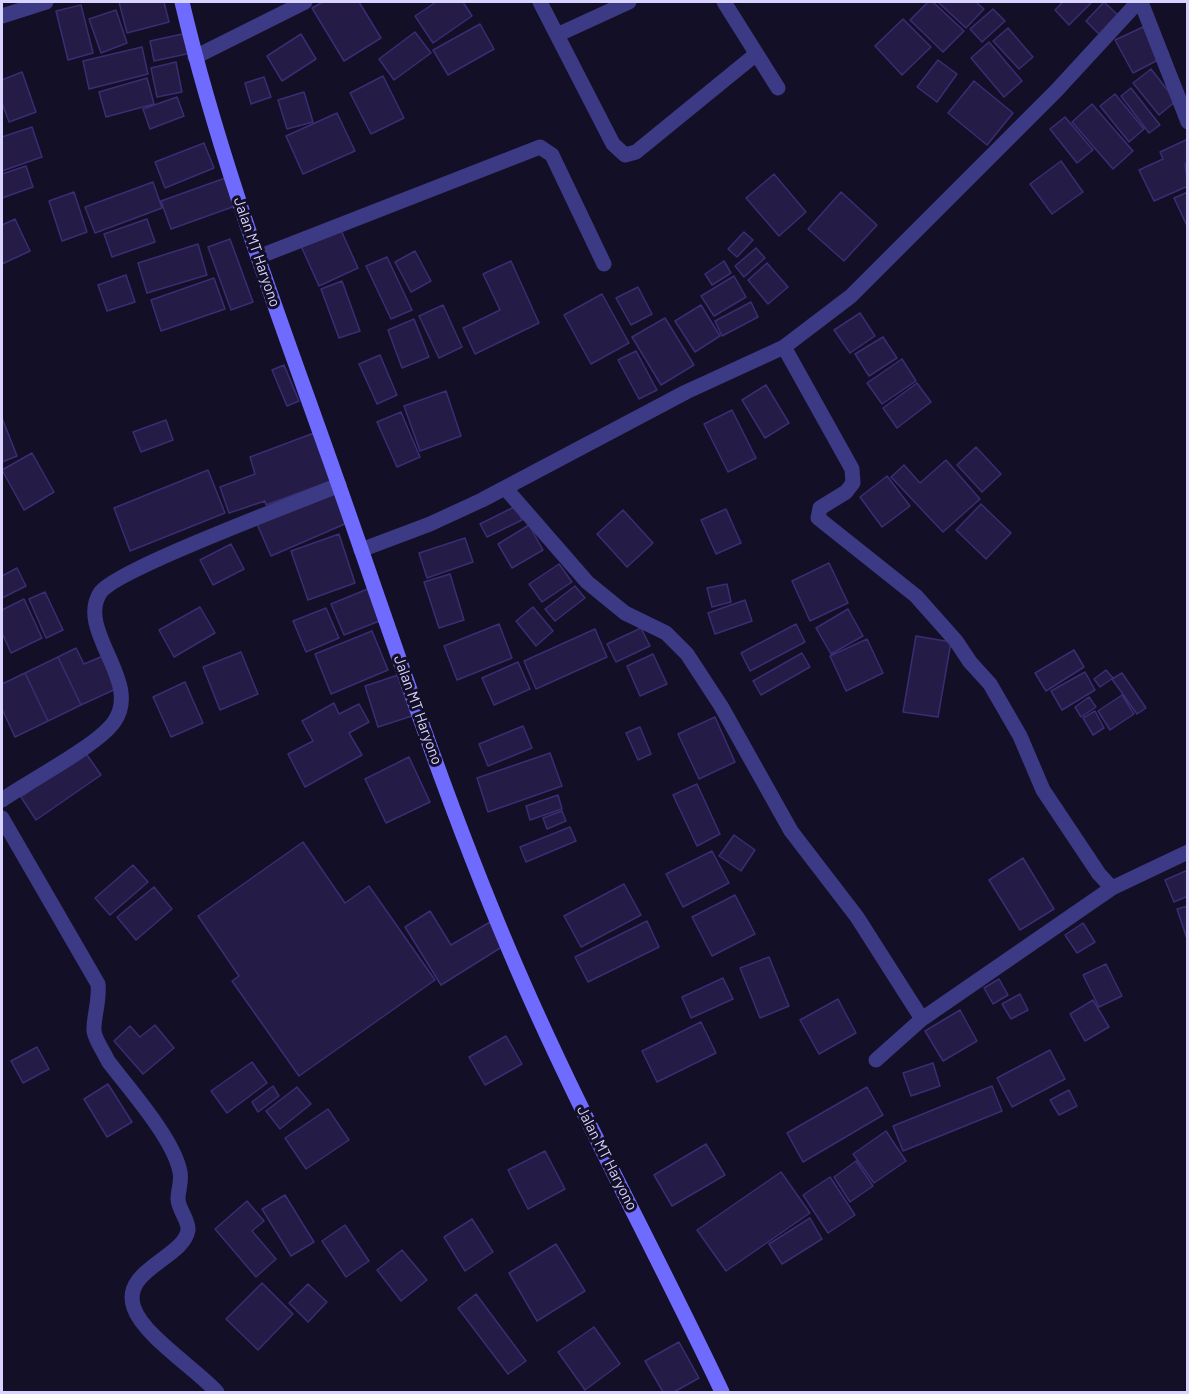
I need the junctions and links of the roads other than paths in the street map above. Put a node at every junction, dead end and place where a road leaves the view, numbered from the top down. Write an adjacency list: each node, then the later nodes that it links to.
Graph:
1 (46, 2): 8 (street)
2 (182, 2): 11 (main road, Jalan MT Haryono)
3 (305, 2): 11 (street)
4 (540, 2): 9 (street)
5 (629, 2): 9 (street)
6 (724, 2): 10 (street)
7 (1139, 2): 13 (street); 16 (street)
8 (2, 16)
9 (557, 35): 10 (street)
10 (755, 55): 12 (street)
11 (195, 57): 14 (main road, Jalan MT Haryono)
12 (778, 88)
13 (1188, 122)
14 (258, 257): 15 (street); 17 (main road, Jalan MT Haryono)
15 (604, 264)
16 (784, 347): 18 (street); 23 (street)
17 (339, 485): 19 (main road, Jalan MT Haryono); 20 (street)
18 (506, 489): 19 (street); 24 (street)
19 (361, 550): 27 (main road, Jalan MT Haryono)
20 (2, 800)
21 (2, 818): 26 (street)
22 (1188, 852): 23 (street)
23 (1112, 888): 24 (street)
24 (921, 1019): 25 (street)
25 (876, 1060)
26 (217, 1392)
27 (722, 1392)

